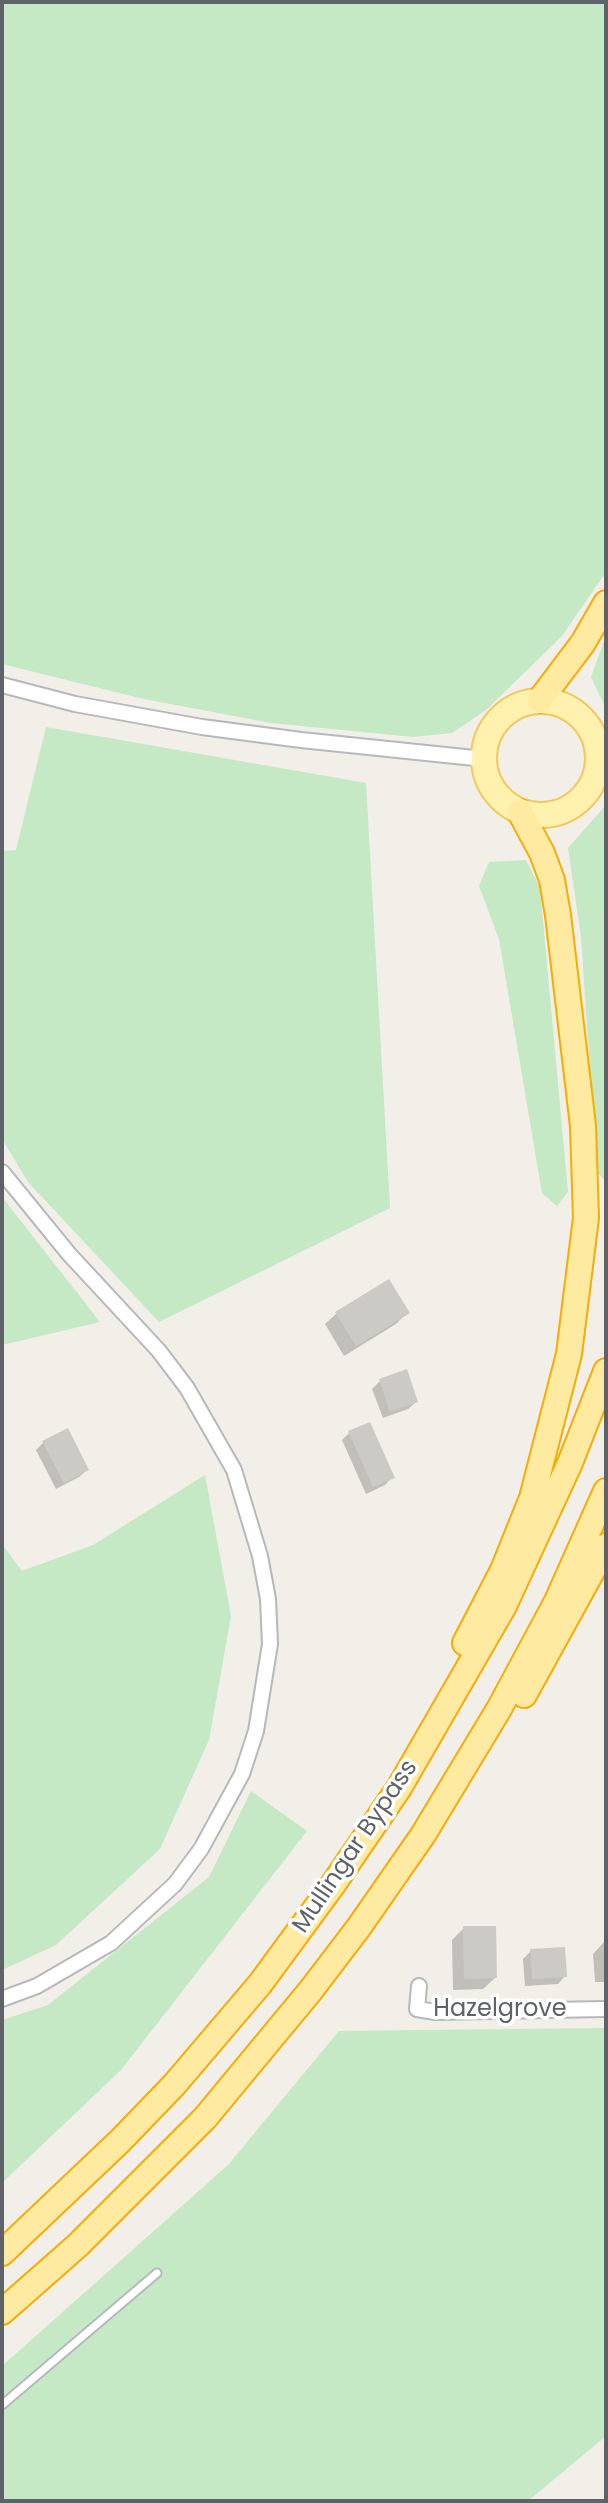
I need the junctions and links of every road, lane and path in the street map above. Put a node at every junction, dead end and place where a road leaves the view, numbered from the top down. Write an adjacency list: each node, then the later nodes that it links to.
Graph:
1 (606, 603): 3 (highway)
2 (2, 685): 5 (street)
3 (540, 700): 4 (main road); 5 (main road)
4 (602, 756): 6 (main road)
5 (484, 759): 6 (main road)
6 (520, 812): 11 (highway)
7 (2, 1172): 14 (street)
8 (606, 1371): 11 (highway, Mullingar Bypass)
9 (606, 1491): 12 (highway, Mullingar Bypass)
10 (606, 1546): 12 (highway)
11 (399, 1788): 16 (highway, Mullingar Bypass)
12 (423, 1835): 18 (highway, Mullingar Bypass)
13 (419, 1986): 15 (street, Hazelgrove)
14 (2, 1999)
15 (606, 2009)
16 (2, 2253)
17 (157, 2273): 19 (lane)
18 (2, 2312)
19 (2, 2405)

